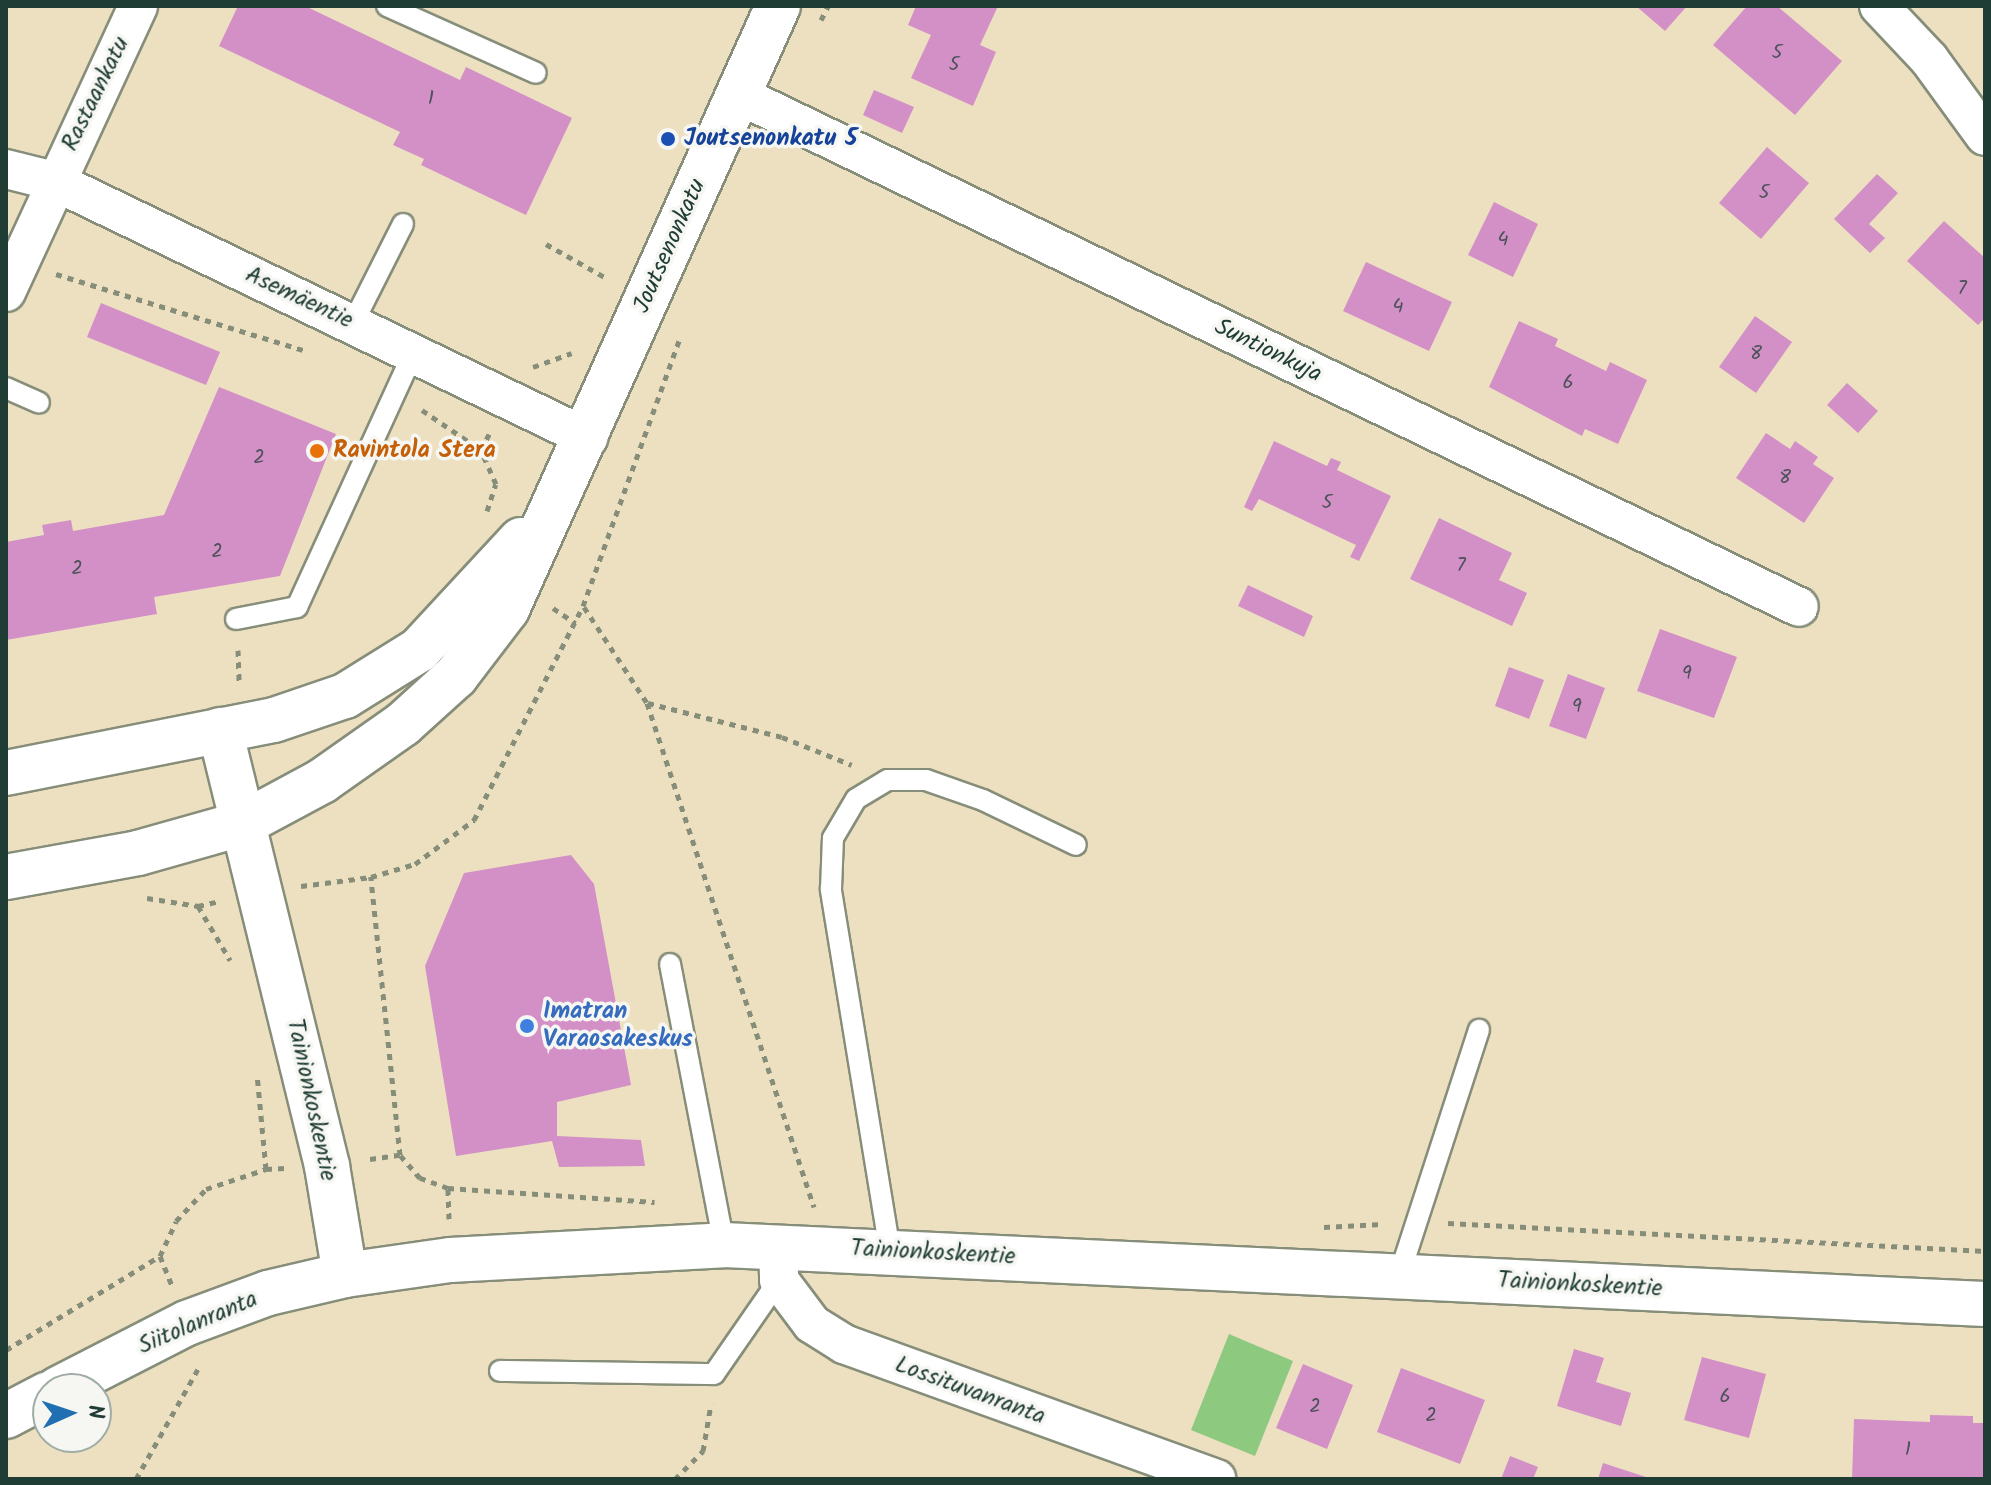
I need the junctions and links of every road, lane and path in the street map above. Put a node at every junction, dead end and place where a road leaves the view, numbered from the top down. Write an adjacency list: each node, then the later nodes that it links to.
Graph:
1 (138, 6): 11 (street, Rastaankatu)
2 (387, 6): 7 (lane)
3 (778, 6): 8 (street, Joutsenonkatu)
4 (828, 6): 6 (path)
5 (1879, 6): 9 (street)
6 (814, 32)
7 (536, 73)
8 (737, 94): 23 (street, Joutsenonkatu); 28 (street, Suntionkuja)
9 (1985, 136)
10 (6, 169): 11 (street, Asemäentie)
11 (54, 181): 13 (street, Rastaankatu); 14 (street, Asemäentie)
12 (403, 224): 14 (lane)
13 (13, 277): 18 (path)
14 (353, 323): 17 (street, Asemäentie)
15 (682, 332): 27 (path)
16 (584, 345): 21 (path)
17 (414, 352): 20 (lane); 21 (street, Asemäentie)
18 (316, 354)
19 (6, 388): 22 (lane)
20 (395, 394): 24 (path); 29 (lane)
21 (507, 399): 23 (street, Asemäentie); 24 (path)
22 (39, 403)
23 (588, 438): 25 (street, Joutsenonkatu)
24 (481, 450): 26 (path)
25 (565, 488): 31 (street, Joutsenonkatu); 34 (street, Joutsenonkatu)
26 (482, 525)
27 (583, 606): 30 (path); 37 (path)
28 (1799, 607)
29 (236, 619): 31 (path)
30 (647, 703): 33 (path); 46 (path)
31 (230, 712): 32 (street); 34 (street, Tainionkoskentie)
32 (6, 773)
33 (888, 780): 35 (lane); 50 (lane)
34 (244, 823): 36 (street); 38 (street, Tainionkoskentie)
35 (1076, 845)
36 (6, 877)
37 (371, 877): 38 (path); 45 (path)
38 (261, 892): 40 (path); 53 (street, Tainionkoskentie)
39 (131, 898): 40 (path)
40 (198, 906): 42 (path)
41 (670, 964): 49 (lane)
42 (235, 969)
43 (1479, 1030): 47 (lane)
44 (257, 1070): 56 (path)
45 (448, 1188)
46 (815, 1211)
47 (1417, 1222): 48 (path); 51 (path); 54 (lane)
48 (1308, 1228)
49 (724, 1245): 52 (street, Tainionkoskentie); 53 (street, Tainionkoskentie)
50 (890, 1251): 52 (street, Tainionkoskentie); 54 (street, Tainionkoskentie)
51 (1985, 1251)
52 (778, 1263): 60 (lane); 65 (street, Lossituvanranta)
53 (345, 1275): 59 (street, Siitolanranta)
54 (1399, 1276): 55 (street, Tainionkoskentie)
55 (1985, 1304)
56 (6, 1350)
57 (213, 1360): 63 (path)
58 (500, 1371): 60 (lane)
59 (89, 1373)
60 (714, 1374): 64 (path)
61 (32, 1402): 62 (street)
62 (6, 1416)
63 (136, 1479)
64 (675, 1479)
65 (1216, 1479)

